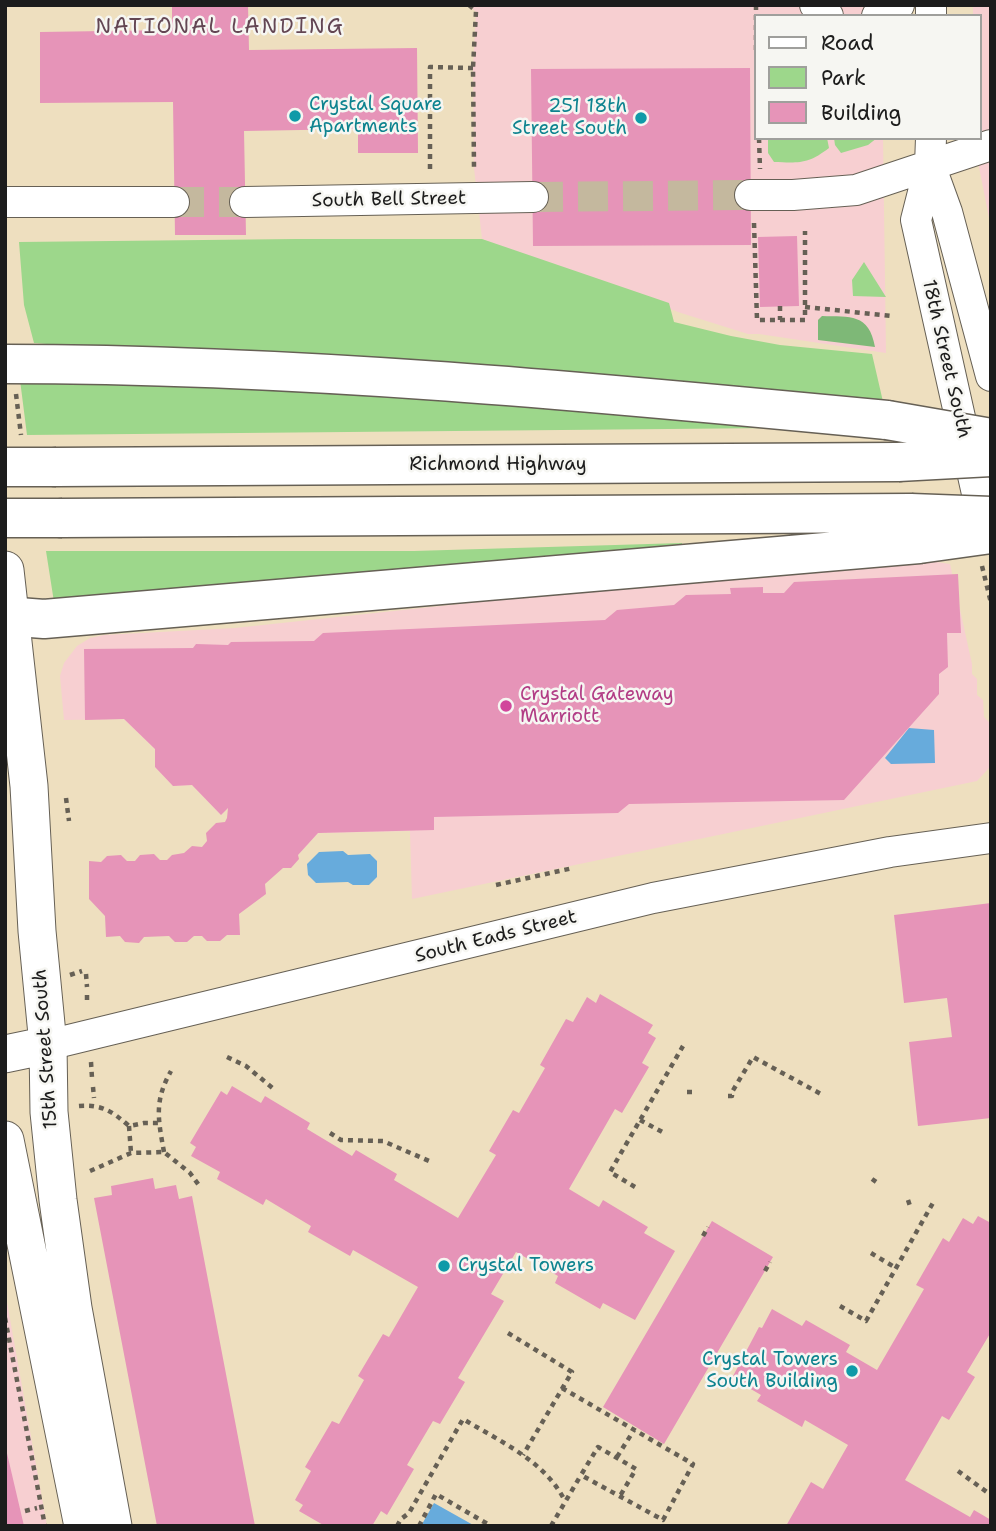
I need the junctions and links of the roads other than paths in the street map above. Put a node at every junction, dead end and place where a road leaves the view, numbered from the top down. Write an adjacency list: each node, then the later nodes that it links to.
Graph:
1 (899, 5): 2 (street)
2 (881, 14)
3 (991, 145): 4 (street)
4 (931, 152): 5 (street); 10 (street, 18th Street South); 19 (street, 18th Street South)
5 (755, 196)
6 (533, 197): 9 (street, South Bell Street)
7 (5, 202): 8 (street)
8 (174, 202)
9 (245, 202)
10 (991, 376)
11 (11, 379): 12 (highway, bridge)
12 (991, 438)
13 (13, 451): 14 (highway, Richmond Highway, bridge)
14 (991, 457)
15 (991, 516): 17 (highway, bridge)
16 (5, 518): 17 (highway, bridge)
17 (915, 528): 18 (highway, bridge); 21 (highway)
18 (991, 534)
19 (991, 553)
20 (5, 570): 21 (main road, 15th Street South)
21 (8, 616): 23 (main road, 15th Street South)
22 (991, 838): 23 (street, South Eads Street)
23 (48, 1045): 24 (main road, South Eads Street); 27 (main road, 15th Street South)
24 (5, 1054)
25 (5, 1140): 26 (main road)
26 (83, 1526)
27 (113, 1526)

